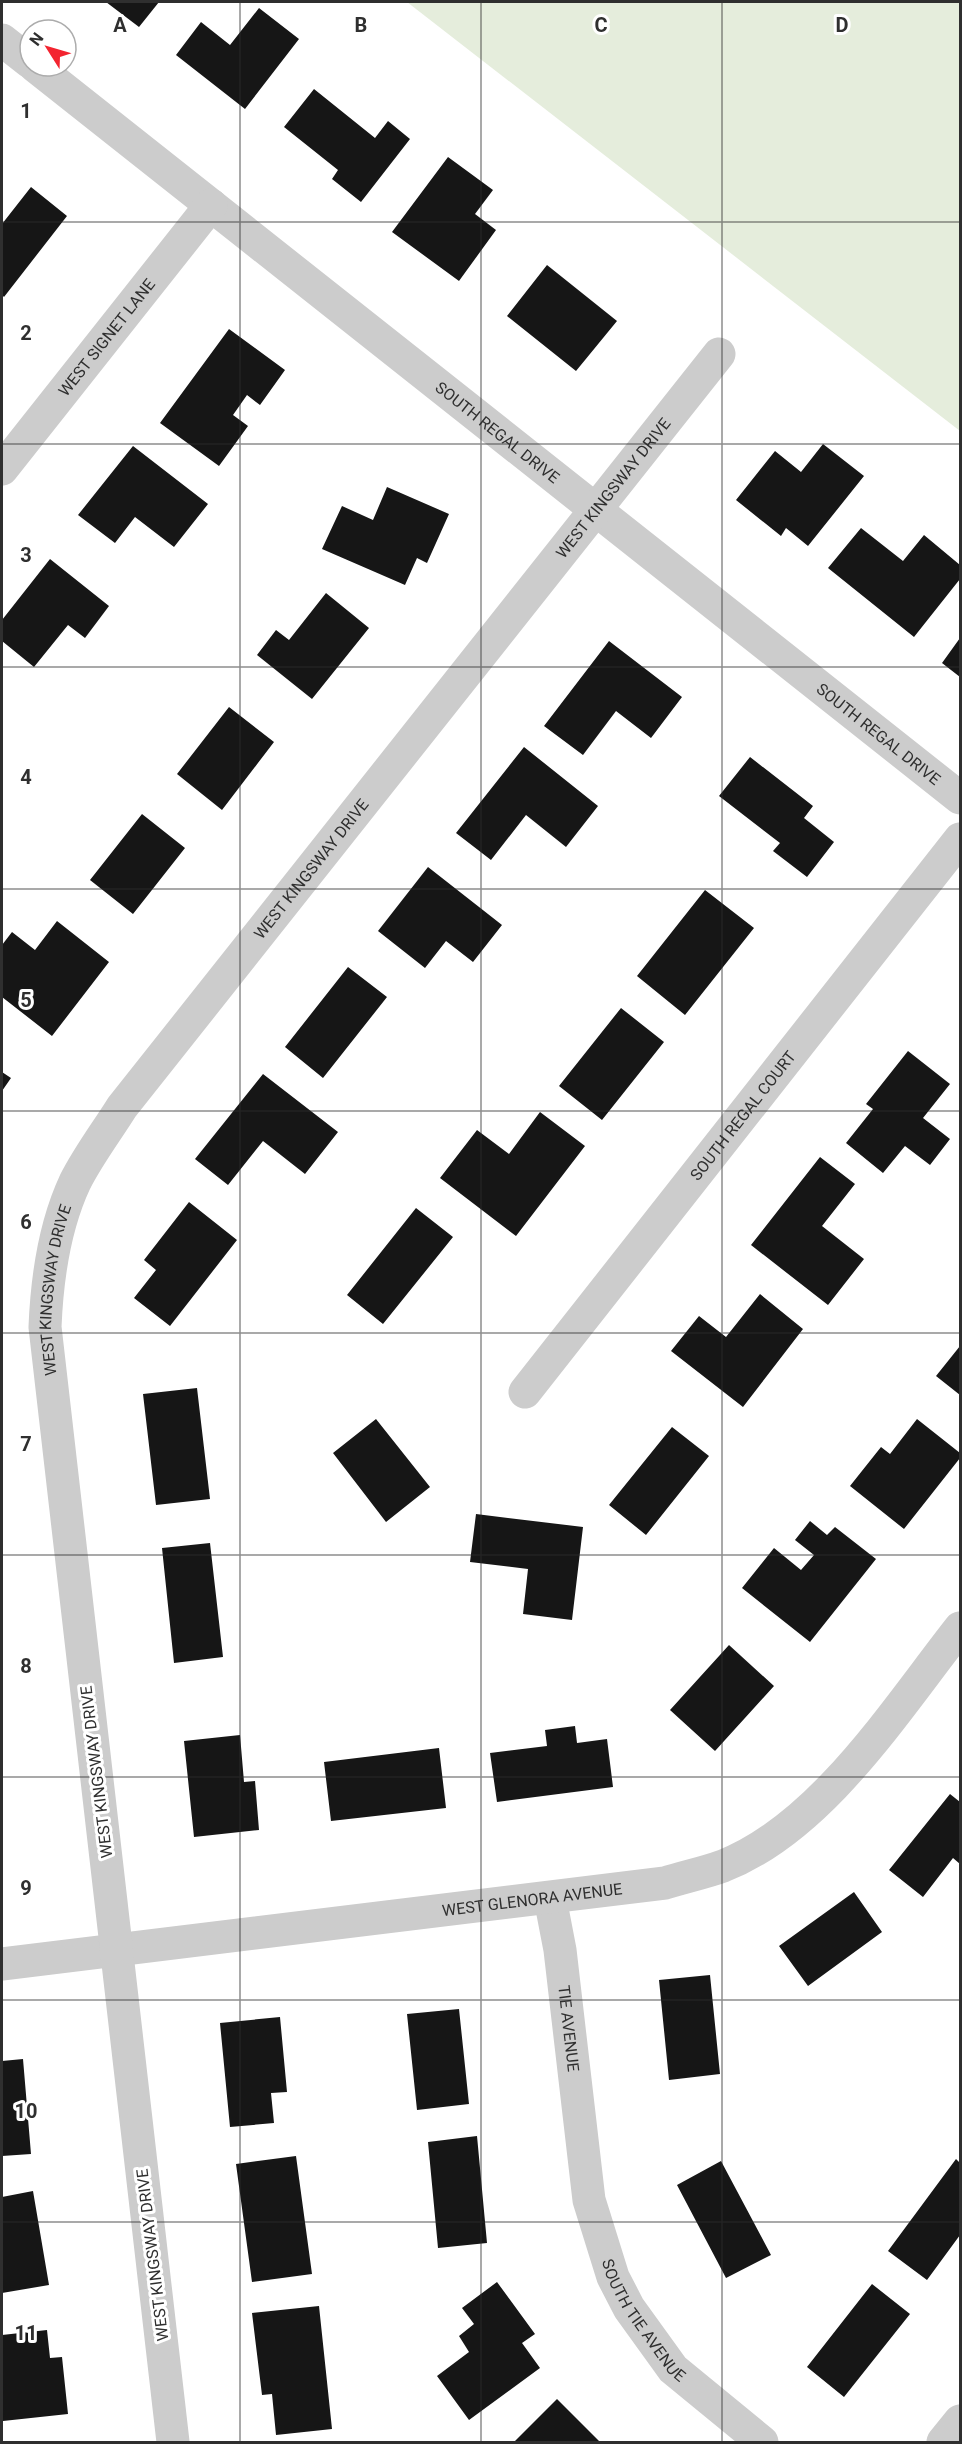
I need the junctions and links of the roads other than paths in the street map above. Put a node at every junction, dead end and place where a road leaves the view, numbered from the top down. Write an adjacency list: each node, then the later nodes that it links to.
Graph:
1 (2, 40): 2 (street)
2 (18, 53)
3 (49, 78): 4 (street, SOUTH REGAL DRIVE)
4 (211, 205): 6 (street, WEST SIGNET LANE); 7 (street, SOUTH REGAL DRIVE)
5 (719, 354): 7 (street, WEST KINGSWAY DRIVE)
6 (2, 469)
7 (594, 510): 8 (street, SOUTH REGAL DRIVE); 13 (street, WEST KINGSWAY DRIVE)
8 (960, 798)
9 (960, 839): 10 (street, SOUTH REGAL COURT)
10 (525, 1392)
11 (960, 1628): 12 (street, WEST GLENORA AVENUE)
12 (550, 1898): 13 (street, WEST GLENORA AVENUE); 15 (street, TIE AVENUE)
13 (117, 1951): 14 (street, WEST GLENORA AVENUE); 17 (street, WEST KINGSWAY DRIVE)
14 (2, 1964)
15 (584, 2159): 18 (street, SOUTH TIE AVENUE)
16 (960, 2421): 19 (street)
17 (173, 2442)
18 (762, 2442)
19 (943, 2442)

